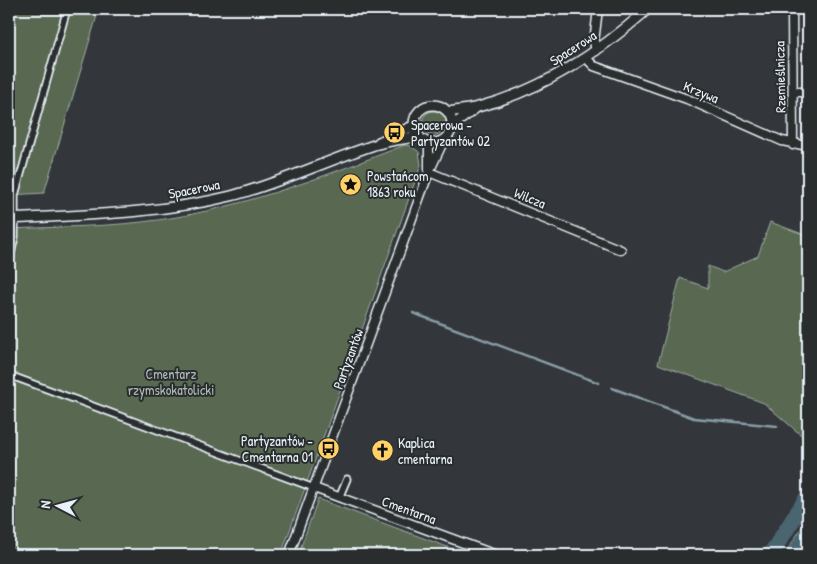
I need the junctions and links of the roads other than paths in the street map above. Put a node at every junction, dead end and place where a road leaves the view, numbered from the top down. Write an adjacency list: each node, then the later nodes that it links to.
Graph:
1 (67, 9): 20 (street)
2 (598, 9): 5 (street)
3 (648, 9): 5 (street, Spacerowa)
4 (792, 9): 7 (street, Rzemieślnicza)
5 (596, 51): 6 (street, Spacerowa)
6 (586, 58): 9 (street, Spacerowa); 17 (street, Krzywa)
7 (793, 92): 8 (street); 17 (street, Rzemieślnicza)
8 (808, 92)
9 (476, 108): 10 (street, Spacerowa); 12 (street, Spacerowa)
10 (448, 112): 11 (street); 12 (street)
11 (415, 125): 13 (street); 16 (street, Spacerowa)
12 (452, 126): 14 (street)
13 (419, 136): 15 (street); 16 (street, Spacerowa)
14 (444, 140): 15 (street); 19 (street, Partyzantów)
15 (429, 142): 19 (street, Partyzantów)
16 (376, 145): 20 (street, Spacerowa)
17 (793, 145): 18 (street, Krzywa)
18 (808, 146)
19 (429, 172): 21 (street, Wilcza); 25 (street, Partyzantów)
20 (11, 219): 22 (street)
21 (621, 250)
22 (9, 263)
23 (9, 375): 25 (street)
24 (347, 479): 26 (street)
25 (314, 488): 26 (street, Cmentarna); 27 (street, Partyzantów)
26 (340, 498): 28 (street, Cmentarna)
27 (289, 555)
28 (496, 555)

